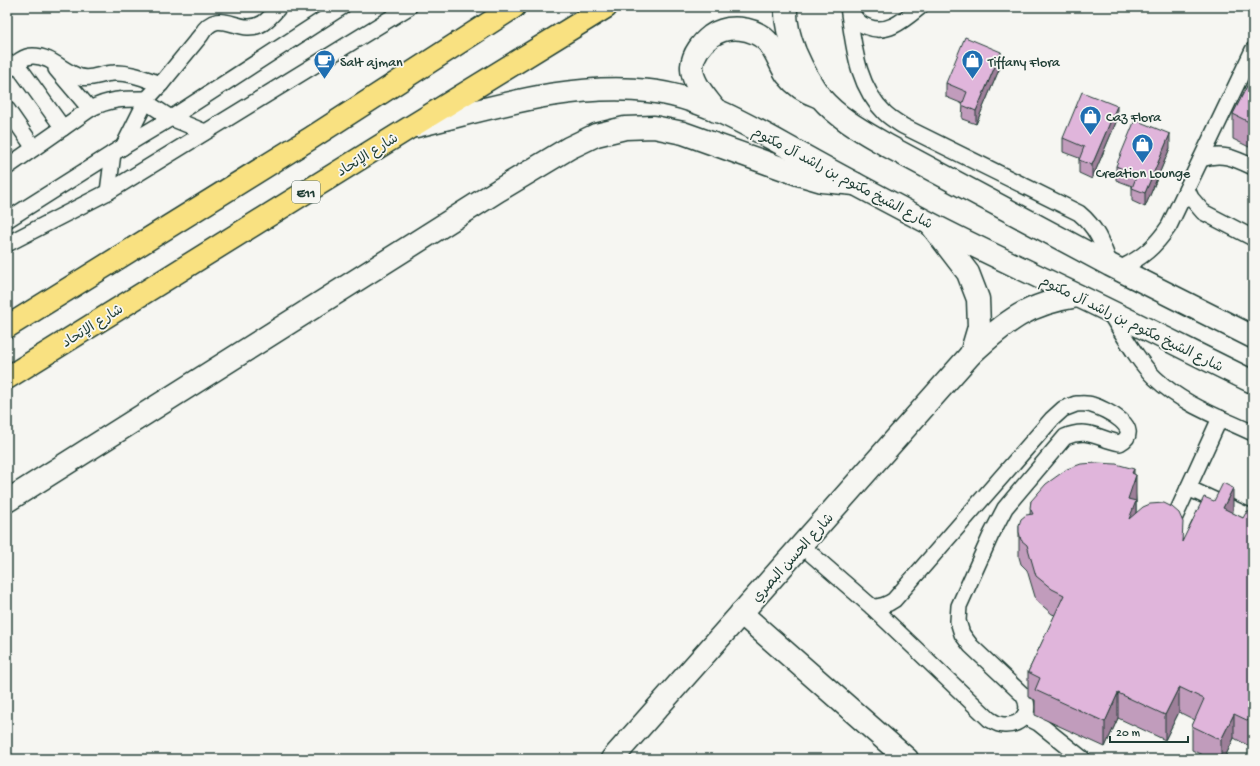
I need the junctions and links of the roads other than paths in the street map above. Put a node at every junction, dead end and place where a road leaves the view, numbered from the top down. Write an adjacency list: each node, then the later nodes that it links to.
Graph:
1 (279, 7): 12 (lane)
2 (342, 7): 18 (lane)
3 (409, 7): 21 (lane)
4 (514, 7): 37 (highway)
5 (606, 7): 20 (highway, شارع الإتحاد / E11)
6 (786, 7): 13 (street)
7 (849, 7): 8 (lane); 34 (lane)
8 (920, 7)
9 (1253, 50): 24 (lane)
10 (48, 59): 11 (lane); 12 (lane); 15 (lane)
11 (12, 67): 19 (lane)
12 (162, 84): 14 (lane)
13 (821, 98): 17 (street); 34 (street)
14 (146, 101): 15 (lane); 18 (lane); 23 (lane)
15 (90, 109): 19 (lane)
16 (7, 110): 22 (lane)
17 (716, 111): 20 (street, شارع الشيخ مكتوم بن راشد آل مكتوم); 27 (street, شارع الشيخ مكتوم بن راشد آل مكتوم)
18 (171, 118): 21 (lane); 23 (lane)
19 (63, 128): 22 (lane)
20 (408, 128): 40 (highway, شارع الإتحاد / E11)
21 (205, 132): 29 (lane)
22 (34, 148): 25 (lane)
23 (114, 153): 29 (lane); 30 (lane)
24 (1201, 159): 26 (lane); 28 (lane)
25 (8, 163)
26 (1253, 168)
27 (855, 184): 31 (street, شارع الشيخ مكتوم بن راشد آل مكتوم); 45 (street)
28 (1187, 189): 32 (lane); 34 (lane)
29 (108, 192): 33 (lane)
30 (7, 220)
31 (932, 225): 35 (street, شارع الشيخ مكتوم بن راشد آل مكتوم); 39 (street, شارع الحسن البصري)
32 (1253, 238)
33 (7, 244)
34 (1114, 267): 38 (street)
35 (1078, 296): 36 (street, شارع الشيخ مكتوم بن راشد آل مكتوم); 39 (street, شارع الحسن البصري)
36 (1108, 310): 41 (street, شارع الشيخ مكتوم بن راشد آل مكتوم); 42 (lane)
37 (7, 327)
38 (1253, 337)
39 (971, 354): 48 (street, شارع الحسن البصري)
40 (7, 378)
41 (1253, 382)
42 (1220, 418): 43 (lane); 44 (lane)
43 (1253, 433)
44 (1188, 488): 46 (lane); 47 (lane)
45 (7, 501)
46 (1253, 518)
47 (1174, 519)
48 (802, 546): 49 (lane); 50 (street, شارع الحسن البصري)
49 (872, 607): 51 (lane); 51 (lane)
50 (741, 613): 52 (street, شارع الحسن البصري); 53 (street)
51 (1024, 716): 54 (lane)
52 (612, 759)
53 (907, 759)
54 (1083, 759)

